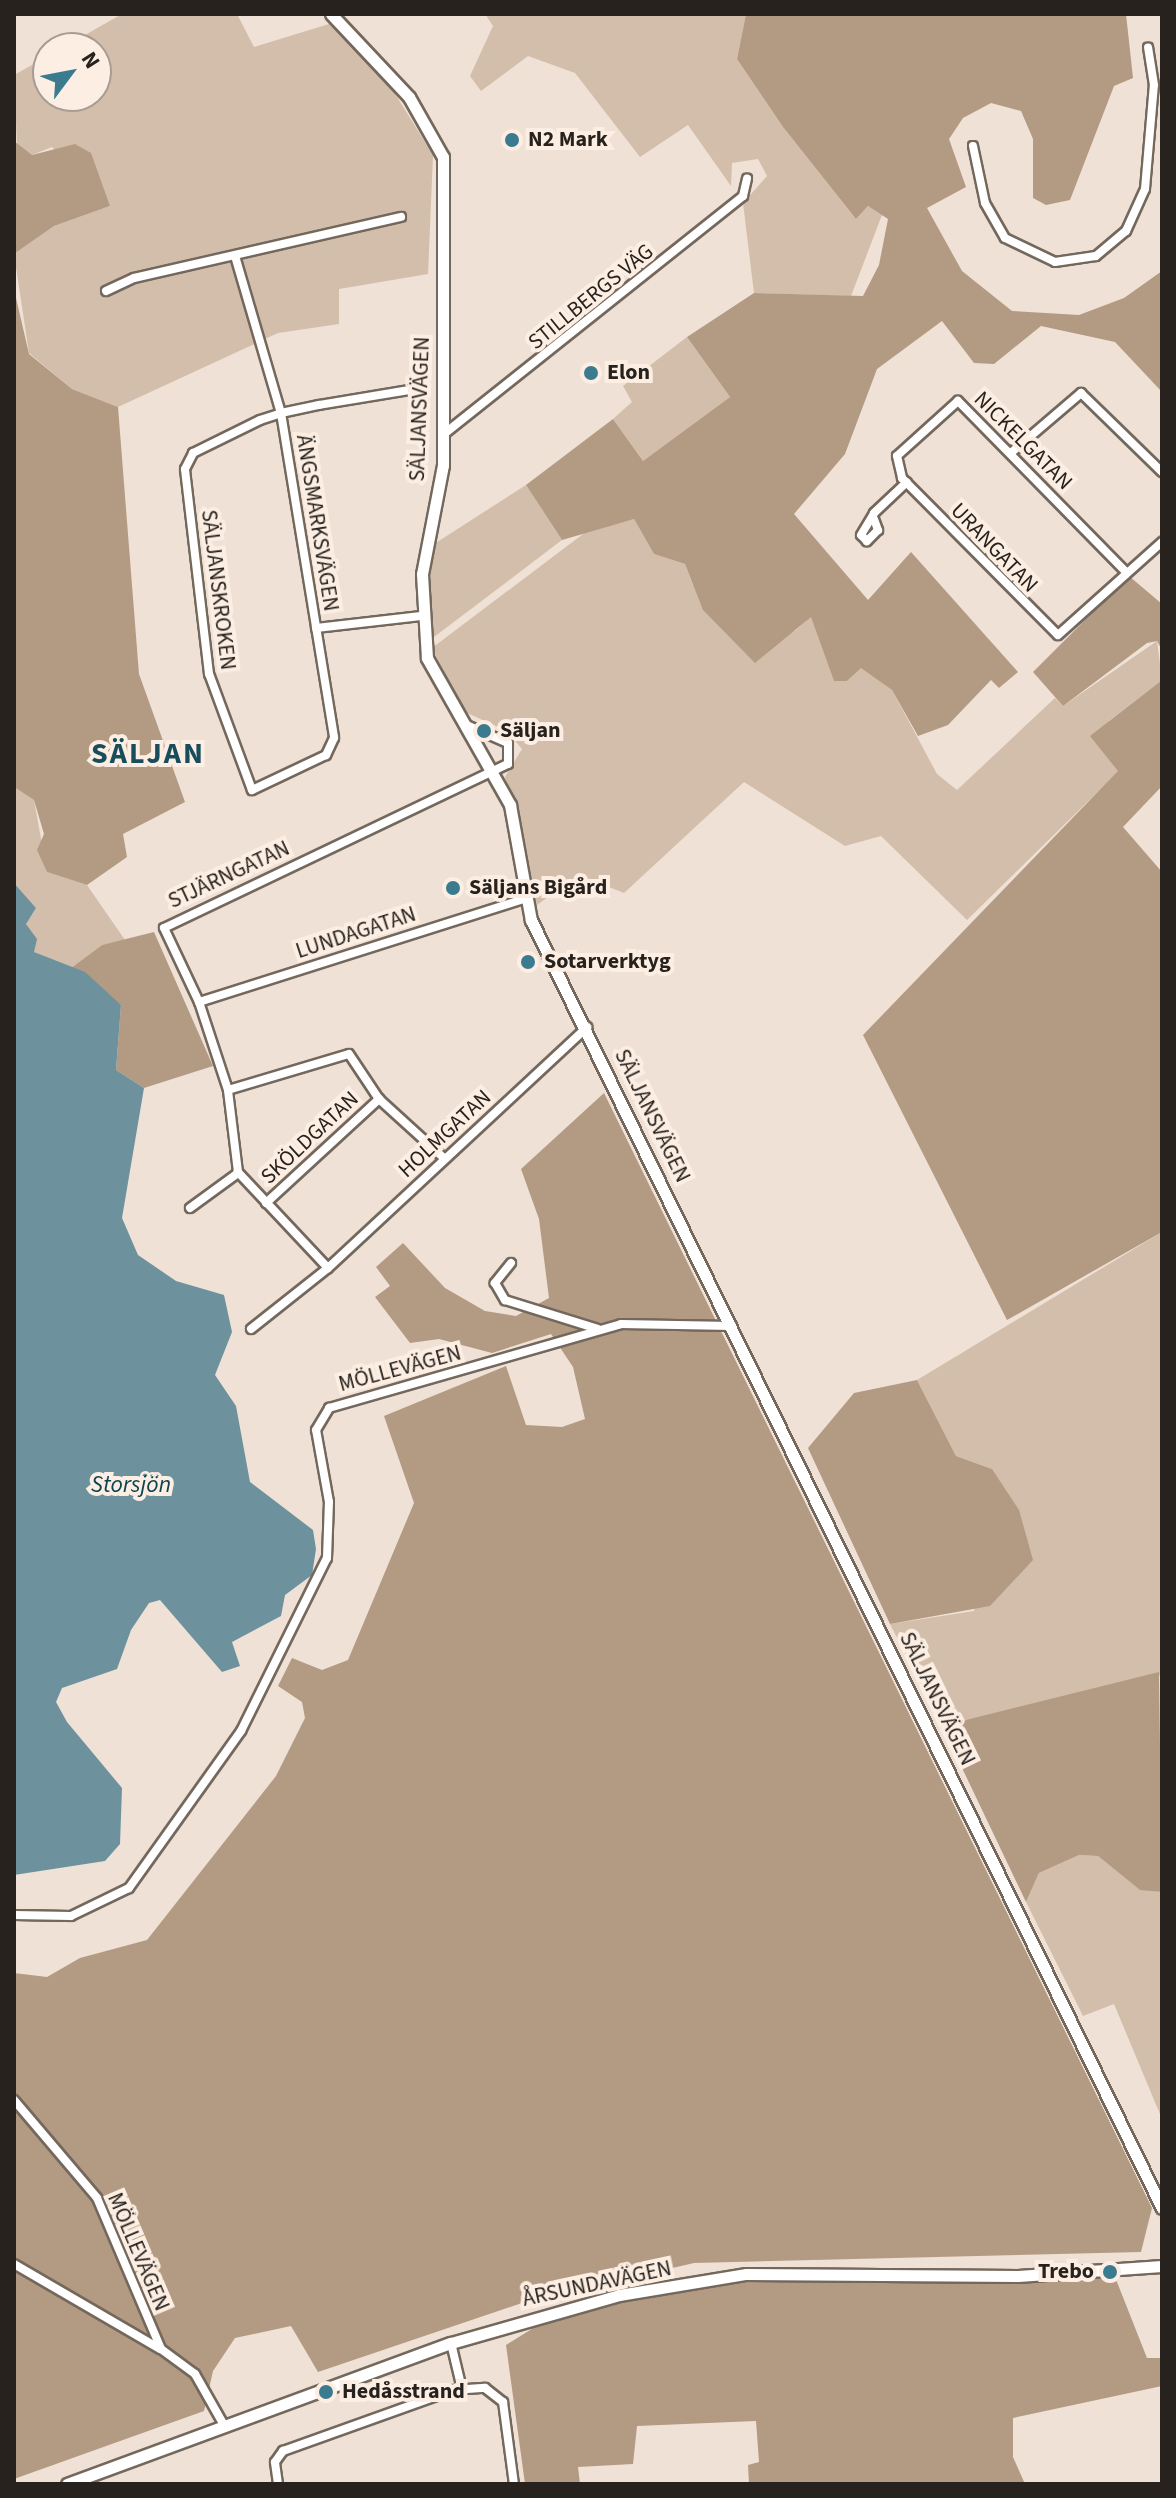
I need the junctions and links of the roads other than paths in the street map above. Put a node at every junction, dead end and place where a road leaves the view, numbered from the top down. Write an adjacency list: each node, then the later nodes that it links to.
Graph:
1 (331, 14): 12 (street, SÄLJANSVÄGEN)
2 (1148, 47): 4 (street)
3 (973, 146): 4 (street)
4 (1150, 165): 5 (street)
5 (1162, 166)
6 (747, 178): 12 (street, STILLBERGS VÄG)
7 (401, 217): 8 (street)
8 (235, 256): 9 (street); 11 (street, ÄNGSMARKSVÄGEN)
9 (106, 291)
10 (410, 390): 11 (street, SÄLJANSKROKEN)
11 (281, 413): 21 (street, ÄNGSMARKSVÄGEN); 21 (street, SÄLJANSKROKEN)
12 (444, 434): 20 (street, SÄLJANSVÄGEN)
13 (1012, 452): 14 (street, NICKELGATAN); 15 (street); 19 (street, NICKELGATAN)
14 (894, 463): 16 (street, URANGATAN)
15 (1162, 472)
16 (907, 482): 17 (street); 19 (street, URANGATAN)
17 (874, 519)
18 (1162, 542): 19 (street)
19 (1126, 572)
20 (421, 616): 21 (street, ÄNGSMARKSVÄGEN); 22 (street, SÄLJANSVÄGEN)
21 (316, 628)
22 (462, 723): 23 (street, SÄLJANSVÄGEN); 23 (street)
23 (493, 774): 24 (street, SÄLJANSVÄGEN); 25 (street, STJÄRNGATAN)
24 (523, 899): 25 (street, LUNDAGATAN); 26 (street, SÄLJANSVÄGEN)
25 (199, 1002): 27 (street, STJÄRNGATAN)
26 (587, 1027): 29 (street, HOLMGATAN); 35 (street, SÄLJANSVÄGEN)
27 (228, 1090): 28 (street); 30 (street, STJÄRNGATAN)
28 (379, 1099): 29 (street); 31 (street, SKÖLDGATAN)
29 (445, 1159): 34 (street, HOLMGATAN)
30 (238, 1173): 31 (street); 32 (street)
31 (266, 1203): 34 (street)
32 (190, 1208)
33 (511, 1263): 37 (street)
34 (328, 1268): 36 (street)
35 (732, 1326): 37 (street, MÖLLEVÄGEN); 40 (street, SÄLJANSVÄGEN)
36 (251, 1329)
37 (599, 1329): 38 (street, MÖLLEVÄGEN)
38 (14, 1915)
39 (14, 2100): 44 (street, MÖLLEVÄGEN)
40 (1162, 2208)
41 (14, 2264): 44 (street, MÖLLEVÄGEN)
42 (1162, 2266): 43 (street, ÅRSUNDAVÄGEN)
43 (451, 2343): 45 (street); 46 (street, ÅRSUNDAVÄGEN)
44 (161, 2349): 46 (street, MÖLLEVÄGEN)
45 (462, 2389): 48 (street); 49 (street)
46 (225, 2427): 47 (street, ÅRSUNDAVÄGEN)
47 (67, 2484)
48 (278, 2484)
49 (514, 2484)

